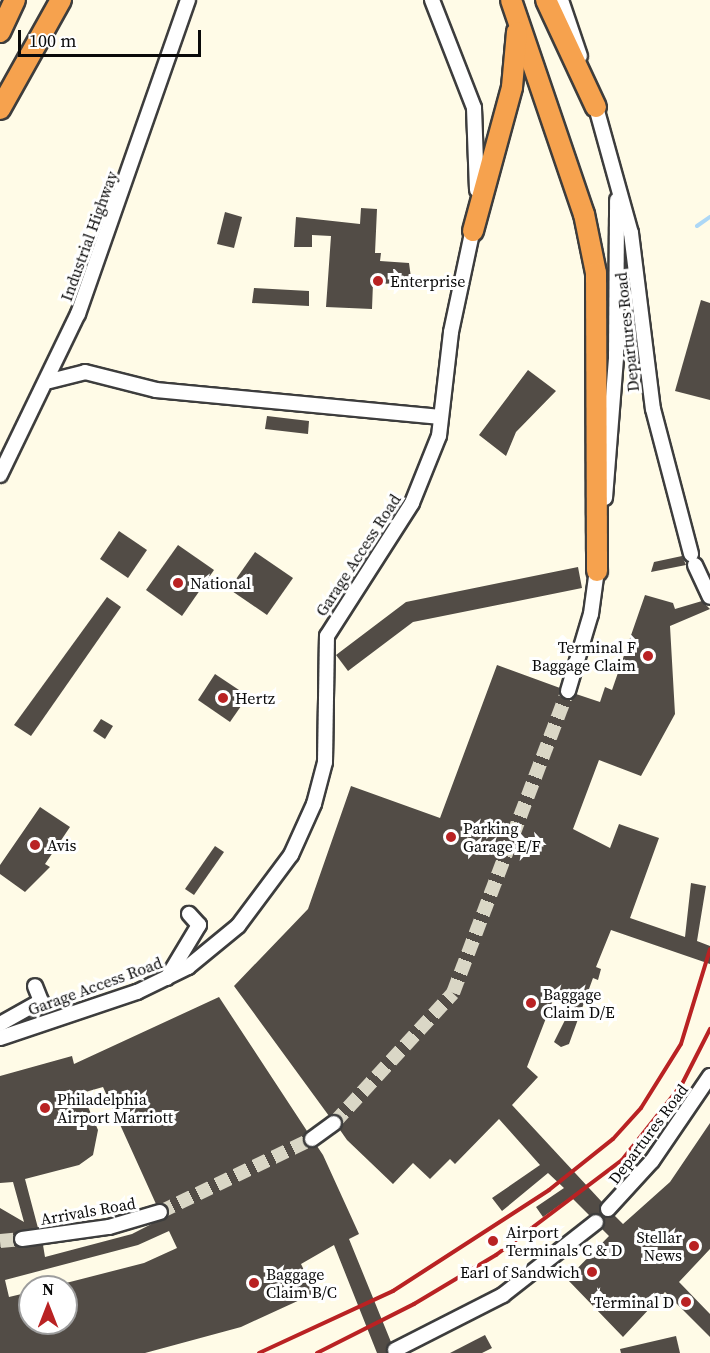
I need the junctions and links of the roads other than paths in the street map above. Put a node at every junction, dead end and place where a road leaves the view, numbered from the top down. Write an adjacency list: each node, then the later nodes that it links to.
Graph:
1 (15, 0): 8 (highway)
2 (61, 0): 10 (highway)
3 (188, 0): 13 (street, Industrial Highway)
4 (432, 0): 12 (street, Garage Access Road)
5 (546, 0): 9 (highway)
6 (561, 0): 9 (street, Departures Road)
7 (513, 6): 12 (highway); 16 (highway)
8 (0, 32)
9 (596, 107): 11 (street, Departures Road)
10 (0, 109)
11 (611, 157): 16 (street); 17 (street, Departures Road)
12 (473, 231): 14 (street, Garage Access Road)
13 (50, 381): 14 (street); 15 (street, Industrial Highway)
14 (441, 417): 20 (street, Garage Access Road)
15 (0, 475)
16 (597, 571): 18 (street)
17 (710, 597)
18 (568, 691)
19 (189, 914): 20 (street)
20 (167, 978): 23 (street, Garage Access Road)
21 (35, 987): 22 (street)
22 (0, 1024)
23 (0, 1038)
24 (710, 1076): 27 (street, Departures Road)
25 (334, 1123): 26 (street)
26 (312, 1139)
27 (608, 1209)
28 (160, 1212): 30 (street, Arrivals Road)
29 (596, 1222): 31 (street)
30 (22, 1239)
31 (395, 1350)

